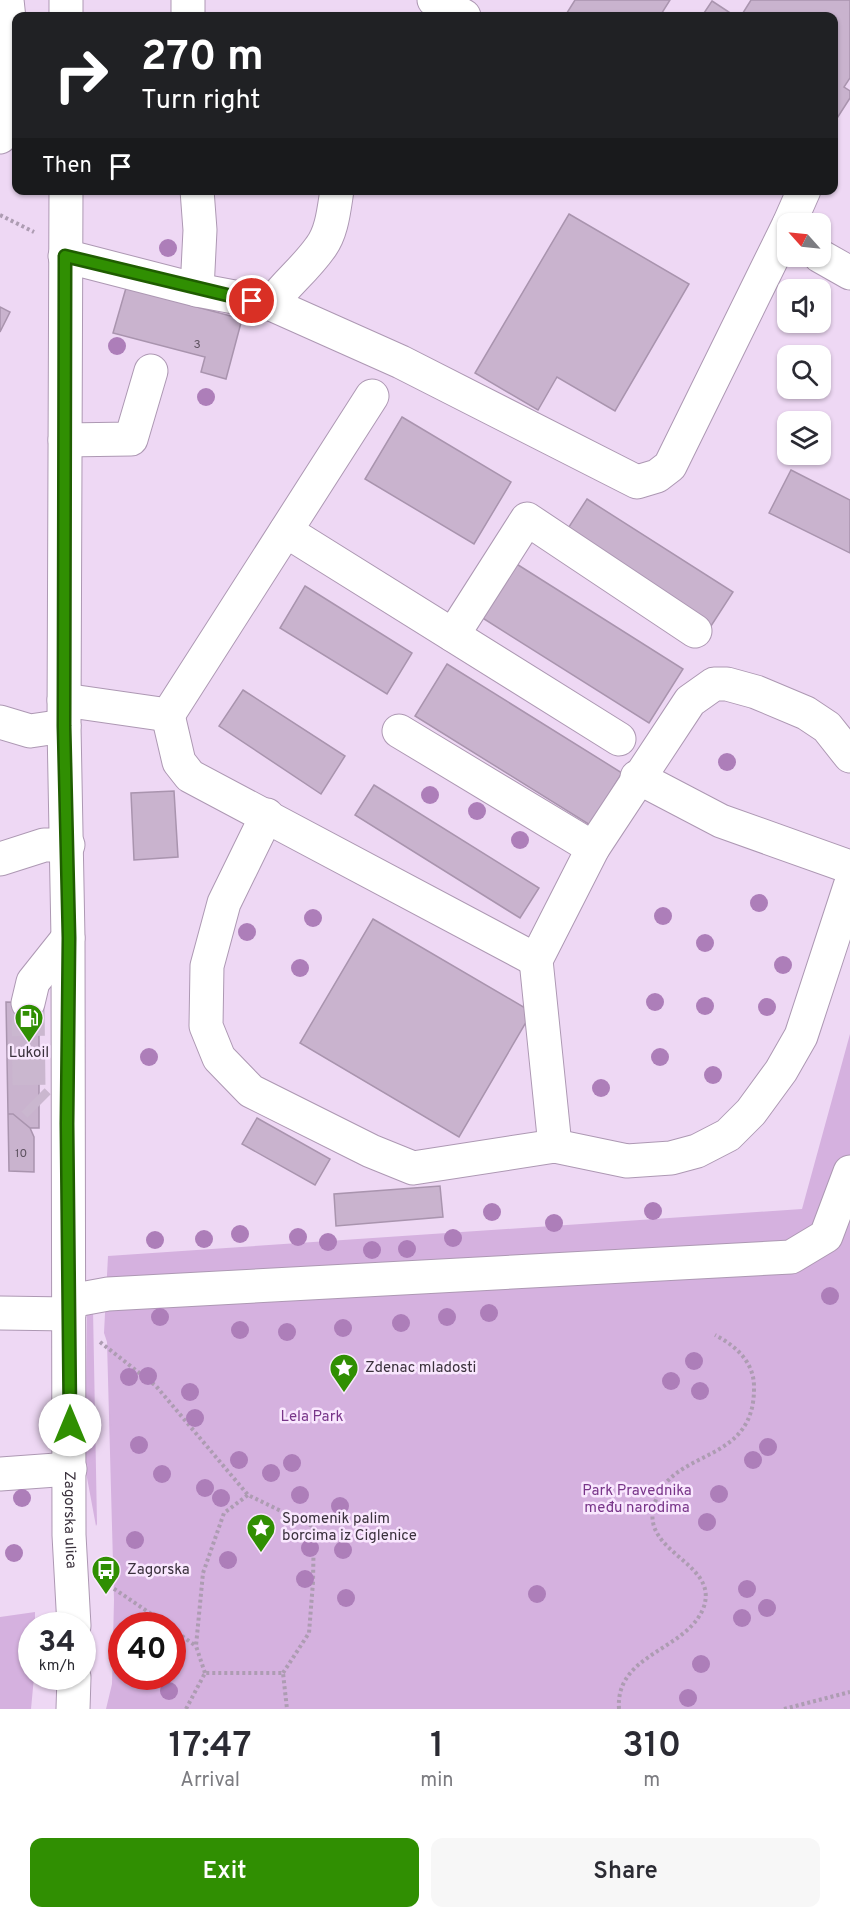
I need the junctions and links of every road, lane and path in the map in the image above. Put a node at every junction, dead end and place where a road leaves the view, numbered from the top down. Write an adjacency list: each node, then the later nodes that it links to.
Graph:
1 (7, 0): 4 (street)
2 (434, 0): 3 (street)
3 (456, 12)
4 (5, 82): 5 (street)
5 (0, 137)
6 (65, 195): 12 (street, Zagorska ulica)
7 (198, 195): 16 (street)
8 (337, 195): 17 (street)
9 (802, 195): 10 (street)
10 (794, 213)
11 (0, 215): 12 (path)
12 (54, 246): 16 (street); 20 (street, Zagorska ulica)
13 (777, 250): 17 (street)
14 (831, 262): 15 (street)
15 (850, 273)
16 (197, 290): 17 (street)
17 (271, 304)
18 (151, 370): 20 (street)
19 (372, 396): 21 (street)
20 (65, 440): 24 (street, Zagorska ulica)
21 (286, 531): 23 (street); 25 (street)
22 (695, 631): 23 (street)
23 (453, 635): 28 (street)
24 (64, 713): 25 (street); 26 (street); 32 (street, Zagorska ulica)
25 (168, 715): 31 (street)
26 (0, 722)
27 (399, 731): 33 (street)
28 (619, 739)
29 (850, 756): 30 (street)
30 (638, 777): 33 (street); 35 (street)
31 (267, 814): 38 (street); 42 (street)
32 (68, 846): 34 (street); 37 (street, Zagorska ulica)
33 (593, 848): 38 (street)
34 (0, 859)
35 (850, 867)
36 (850, 885): 42 (street)
37 (69, 938): 39 (street); 41 (street, Zagorska ulica)
38 (536, 960): 42 (street)
39 (28, 1002)
40 (39, 1106): 41 (street)
41 (67, 1124): 44 (street, Zagorska ulica)
42 (555, 1146)
43 (850, 1172): 44 (street)
44 (69, 1307): 45 (street); 48 (street, Zagorska ulica)
45 (0, 1313)
46 (715, 1335): 63 (path)
47 (100, 1341): 50 (path)
48 (70, 1469): 49 (street); 52 (street, Zagorska ulica)
49 (0, 1474)
50 (248, 1495): 55 (path); 57 (path)
51 (104, 1582): 53 (path)
52 (73, 1612)
53 (149, 1612)
54 (186, 1638): 55 (path)
55 (196, 1646): 56 (path)
56 (205, 1673): 57 (path); 61 (path)
57 (283, 1673): 62 (path)
58 (74, 1690): 60 (street)
59 (850, 1692): 64 (path)
60 (73, 1709)
61 (186, 1709)
62 (287, 1709)
63 (619, 1709)
64 (784, 1709)

